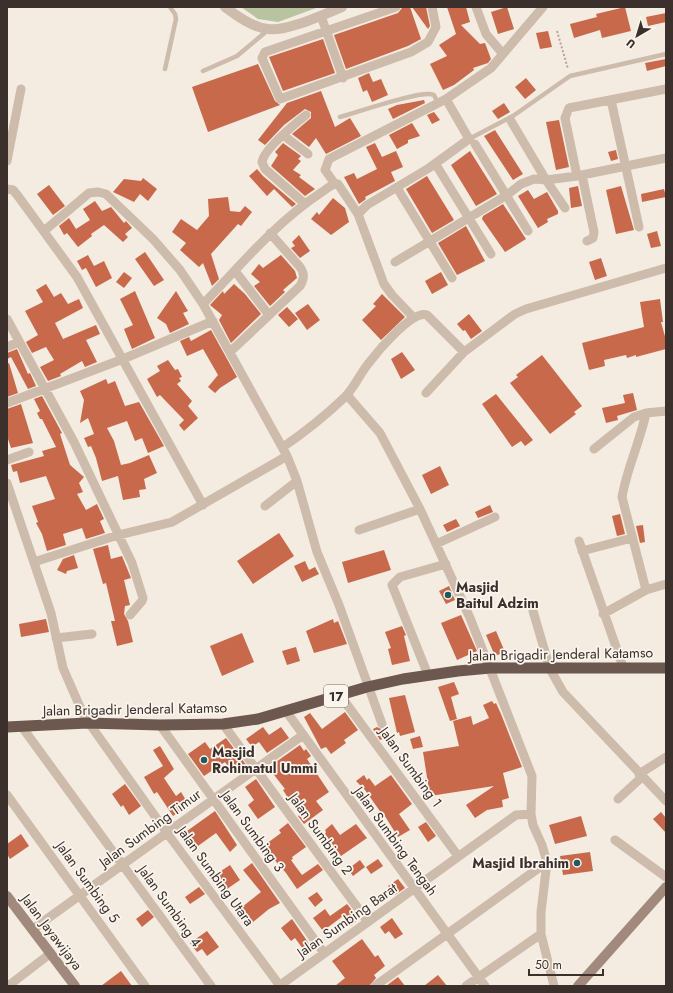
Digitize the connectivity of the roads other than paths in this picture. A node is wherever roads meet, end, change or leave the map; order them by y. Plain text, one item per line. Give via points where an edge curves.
1 (170, 7) edge
2 (225, 7) edge
3 (342, 7) edge
4 (396, 7) edge
5 (432, 7) edge
6 (476, 7) edge
7 (543, 7) edge
8 (320, 16) junction
9 (269, 29) junction
10 (326, 30) junction
11 (503, 54) junction
12 (666, 54) edge
13 (165, 69) dead end
14 (203, 71) dead end
15 (343, 78) junction
16 (22, 89) dead end
17 (666, 89) edge
18 (611, 100) junction
19 (442, 101) junction
20 (306, 115) dead end
21 (340, 118) dead end
22 (511, 121) dead end
23 (283, 134) junction
24 (472, 142) junction
25 (308, 154) dead end
26 (666, 158) edge
27 (7, 161) edge
28 (626, 167) junction
29 (438, 168) dead end
30 (580, 175) junction
31 (546, 180) junction
32 (335, 184) junction
33 (7, 190) edge
34 (399, 191) dead end
35 (507, 195) junction
36 (304, 203) junction
37 (565, 208) dead end
38 (358, 214) junction
39 (468, 218) junction
40 (638, 227) dead end
41 (44, 231) junction
42 (528, 231) dead end
43 (270, 233) junction
44 (431, 241) junction
45 (587, 241) dead end
46 (491, 254) dead end
47 (395, 262) dead end
48 (666, 268) edge
49 (235, 271) junction
50 (452, 278) dead end
51 (203, 304) junction
52 (269, 315) junction
53 (413, 317) junction
54 (7, 319) edge
55 (213, 321) junction
56 (19, 342) junction
57 (7, 347) edge
58 (231, 351) junction
59 (464, 352) junction
60 (123, 359) junction
61 (47, 389) junction
62 (426, 393) dead end
63 (347, 395) junction
64 (7, 403) edge
65 (666, 411) edge
66 (646, 413) junction
67 (594, 449) dead end
68 (29, 452) dead end
69 (285, 452) junction
70 (7, 460) edge
71 (297, 482) junction
72 (7, 483) edge
73 (203, 505) junction
74 (265, 506) dead end
75 (420, 508) junction
76 (495, 518) dead end
77 (359, 530) dead end
78 (118, 535) junction
79 (632, 538) junction
80 (579, 541) dead end
81 (436, 544) junction
82 (582, 551) junction
83 (34, 562) junction
84 (446, 564) junction
85 (666, 584) edge
86 (646, 590) junction
87 (533, 611) dead end
88 (603, 614) junction
89 (130, 615) dead end
90 (92, 634) dead end
91 (56, 638) junction
92 (623, 667) junction
93 (490, 668) junction
94 (666, 668) edge
95 (550, 669) junction
96 (428, 675) junction
97 (367, 687) junction
98 (340, 695) junction
99 (286, 711) junction
100 (88, 723) junction
101 (223, 724) junction
102 (382, 724) dead end
103 (160, 725) junction
104 (7, 727) edge
105 (22, 727) junction
106 (303, 735) junction
107 (666, 757) edge
108 (255, 768) junction
109 (640, 775) junction
110 (7, 795) edge
111 (618, 799) dead end
112 (213, 800) junction
113 (666, 801) edge
114 (531, 814) junction
115 (167, 834) junction
116 (615, 840) dead end
117 (458, 856) junction
118 (547, 862) junction
119 (123, 866) junction
120 (666, 877) edge
121 (666, 887) edge
122 (414, 890) junction
123 (7, 896) edge
124 (81, 896) junction
125 (368, 922) junction
126 (33, 929) junction
127 (448, 934) junction
128 (541, 934) junction
129 (51, 952) junction
130 (324, 953) junction
131 (478, 977) junction
132 (8, 986) edge
133 (75, 986) edge
134 (145, 986) edge
135 (211, 986) edge
136 (279, 986) edge
137 (375, 986) edge
138 (466, 986) edge
139 (485, 986) edge
140 (554, 986) edge
141 (578, 986) edge

1 - 13 lane via 176,14 176,19
2 - 9 street via 247,22
3 - 8 street
4 - 10 street
5 - 15 street via 436,27 428,42 411,52
6 - 11 street via 486,34
7 - 11 street
8 - 9 street
8 - 10 street
9 - 14 lane via 237,56
10 - 15 street
10 - 15 street via 265,52 262,58 280,100
11 - 19 street via 491,68
12 - 24 lane via 570,76
16 - 27 street
17 - 18 street
18 - 28 street
18 - 30 street via 566,111 565,118
19 - 21 lane via 429,93
19 - 24 street
19 - 32 street via 329,159 325,170
20 - 23 street
22 - 31 street
23 - 25 street
23 - 36 street via 264,156 263,165
24 - 35 street
24 - 38 street via 367,205
26 - 28 street
28 - 30 street
28 - 40 street
29 - 39 street
30 - 31 street
30 - 45 street via 594,232 593,238
31 - 35 street via 534,179 521,184
31 - 37 street
32 - 36 street
32 - 38 street via 338,184
33 - 41 street via 13,190
34 - 44 street
35 - 39 street
35 - 42 street
36 - 43 street
38 - 53 street via 384,284
39 - 44 street
39 - 46 street
41 - 51 street via 89,193 106,194 153,239 180,270
41 - 60 street via 77,277
43 - 49 street
43 - 52 street via 304,275 300,286
44 - 47 street
44 - 50 street
48 - 59 street via 526,309 515,314
49 - 51 street
49 - 52 street
51 - 55 street
52 - 58 street
53 - 59 street via 427,314
53 - 63 street via 368,363
54 - 56 street
55 - 58 street
55 - 60 street
56 - 57 street
56 - 61 street
58 - 69 street
59 - 62 street
60 - 61 street
60 - 73 street
61 - 64 street
61 - 78 street
63 - 69 street
63 - 75 street via 380,433
65 - 66 street
66 - 67 street via 630,419
66 - 79 street via 622,497
68 - 70 street
69 - 71 street
69 - 73 street
71 - 74 street
71 - 97 street via 317,552
72 - 83 street, Jalan Sumbing Utara
73 - 78 street via 172,522
75 - 77 street
75 - 81 street
76 - 81 street
78 - 83 street
78 - 89 street via 132,563 143,598
79 - 82 street
79 - 86 street
80 - 82 street
81 - 84 street
82 - 88 street
83 - 91 street, Jalan Sumbing Utara via 51,613
84 - 93 street
84 - 96 street via 400,577 392,585
85 - 86 street
86 - 88 street
87 - 95 street
88 - 92 street
90 - 91 street
91 - 100 street, Jalan Sumbing Utara via 63,668
92 - 94 highway, Jalan Brigadir Jenderal Katamso / 17
92 - 95 highway, Jalan Brigadir Jenderal Katamso / 17
93 - 95 highway, Jalan Brigadir Jenderal Katamso / 17
93 - 96 highway, Jalan Brigadir Jenderal Katamso / 17
93 - 114 street via 532,776
95 - 109 street via 563,692
96 - 97 highway, Jalan Brigadir Jenderal Katamso / 17
97 - 98 highway, Jalan Brigadir Jenderal Katamso / 17
97 - 102 street
98 - 99 highway, Jalan Brigadir Jenderal Katamso / 17
98 - 117 street, Jalan Sumbing 1
99 - 101 highway, Jalan Brigadir Jenderal Katamso / 17 via 258,719
99 - 106 street, Jalan Sumbing Tengah
100 - 103 highway, Jalan Brigadir Jenderal Katamso / 17
100 - 105 highway, Jalan Brigadir Jenderal Katamso / 17
100 - 115 street, Jalan Sumbing Utara
101 - 103 highway, Jalan Brigadir Jenderal Katamso / 17
101 - 108 street, Jalan Sumbing 2
103 - 112 street, Jalan Sumbing 3
104 - 105 highway, Jalan Brigadir Jenderal Katamso / 17
105 - 119 street, Jalan Sumbing 4
106 - 108 street, Jalan Sumbing Timur
106 - 122 street, Jalan Sumbing Tengah
107 - 109 street
108 - 112 street, Jalan Sumbing Timur
108 - 125 street, Jalan Sumbing 2
109 - 111 street
109 - 113 street
110 - 124 street, Jalan Sumbing 5
112 - 115 street, Jalan Sumbing Timur
112 - 130 street, Jalan Sumbing 3
114 - 117 street, Jalan Sumbing Barat via 516,815
114 - 118 street via 532,825
115 - 119 street, Jalan Sumbing Timur
115 - 136 street, Jalan Sumbing Utara
116 - 120 street
117 - 122 street, Jalan Sumbing Barat
118 - 127 street
118 - 128 street
119 - 124 street, Jalan Sumbing Timur
119 - 135 street, Jalan Sumbing 4
121 - 141 main road
122 - 125 street, Jalan Sumbing Barat
122 - 127 street, Jalan Sumbing Tengah
123 - 126 main road, Jalan Jayawijaya
124 - 126 street, Jalan Sumbing Timur
124 - 134 street, Jalan Sumbing 5
125 - 130 street, Jalan Sumbing Barat
126 - 129 main road, Jalan Jayawijaya
127 - 131 street, Jalan Sumbing Tengah
127 - 137 street
128 - 131 street
128 - 140 street
129 - 132 street
129 - 133 main road, Jalan Jayawijaya
130 - 136 street, Jalan Sumbing Barat
131 - 138 street
131 - 139 street, Jalan Sumbing Tengah

